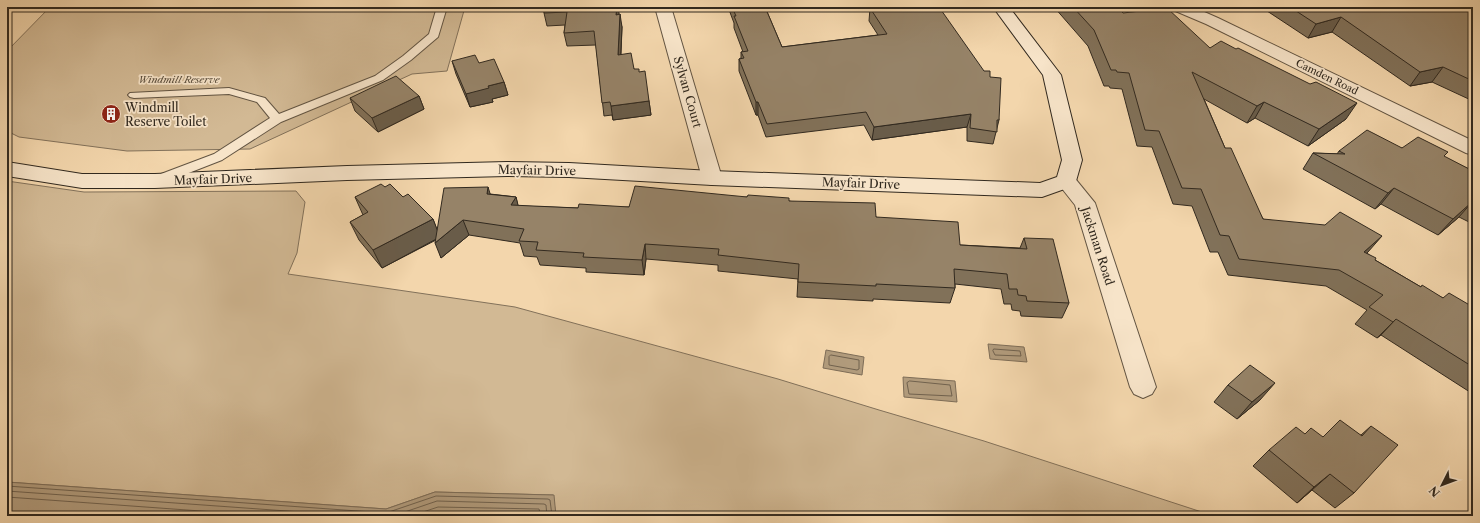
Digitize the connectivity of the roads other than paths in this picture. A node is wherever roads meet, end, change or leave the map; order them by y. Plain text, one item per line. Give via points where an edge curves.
1 (442, 7) edge
2 (663, 7) edge
3 (1000, 7) edge
4 (1180, 7) edge
5 (134, 95) dead end
6 (277, 119) junction
7 (1473, 149) edge
8 (7, 169) edge
9 (712, 178) junction
10 (154, 181) junction
11 (1066, 181) junction
12 (1143, 387) dead end

1 - 6 lane via 434,35 379,78
2 - 9 street, Sylvan Court
3 - 11 street via 1052,75 1072,160
4 - 7 street, Camden Road
5 - 6 lane via 229,91 261,100
6 - 10 lane via 218,157
8 - 10 street, Mayfair Drive via 82,181
9 - 10 street, Mayfair Drive via 507,169
9 - 11 street, Mayfair Drive via 1042,190
11 - 12 street, Jackman Road via 1085,203

